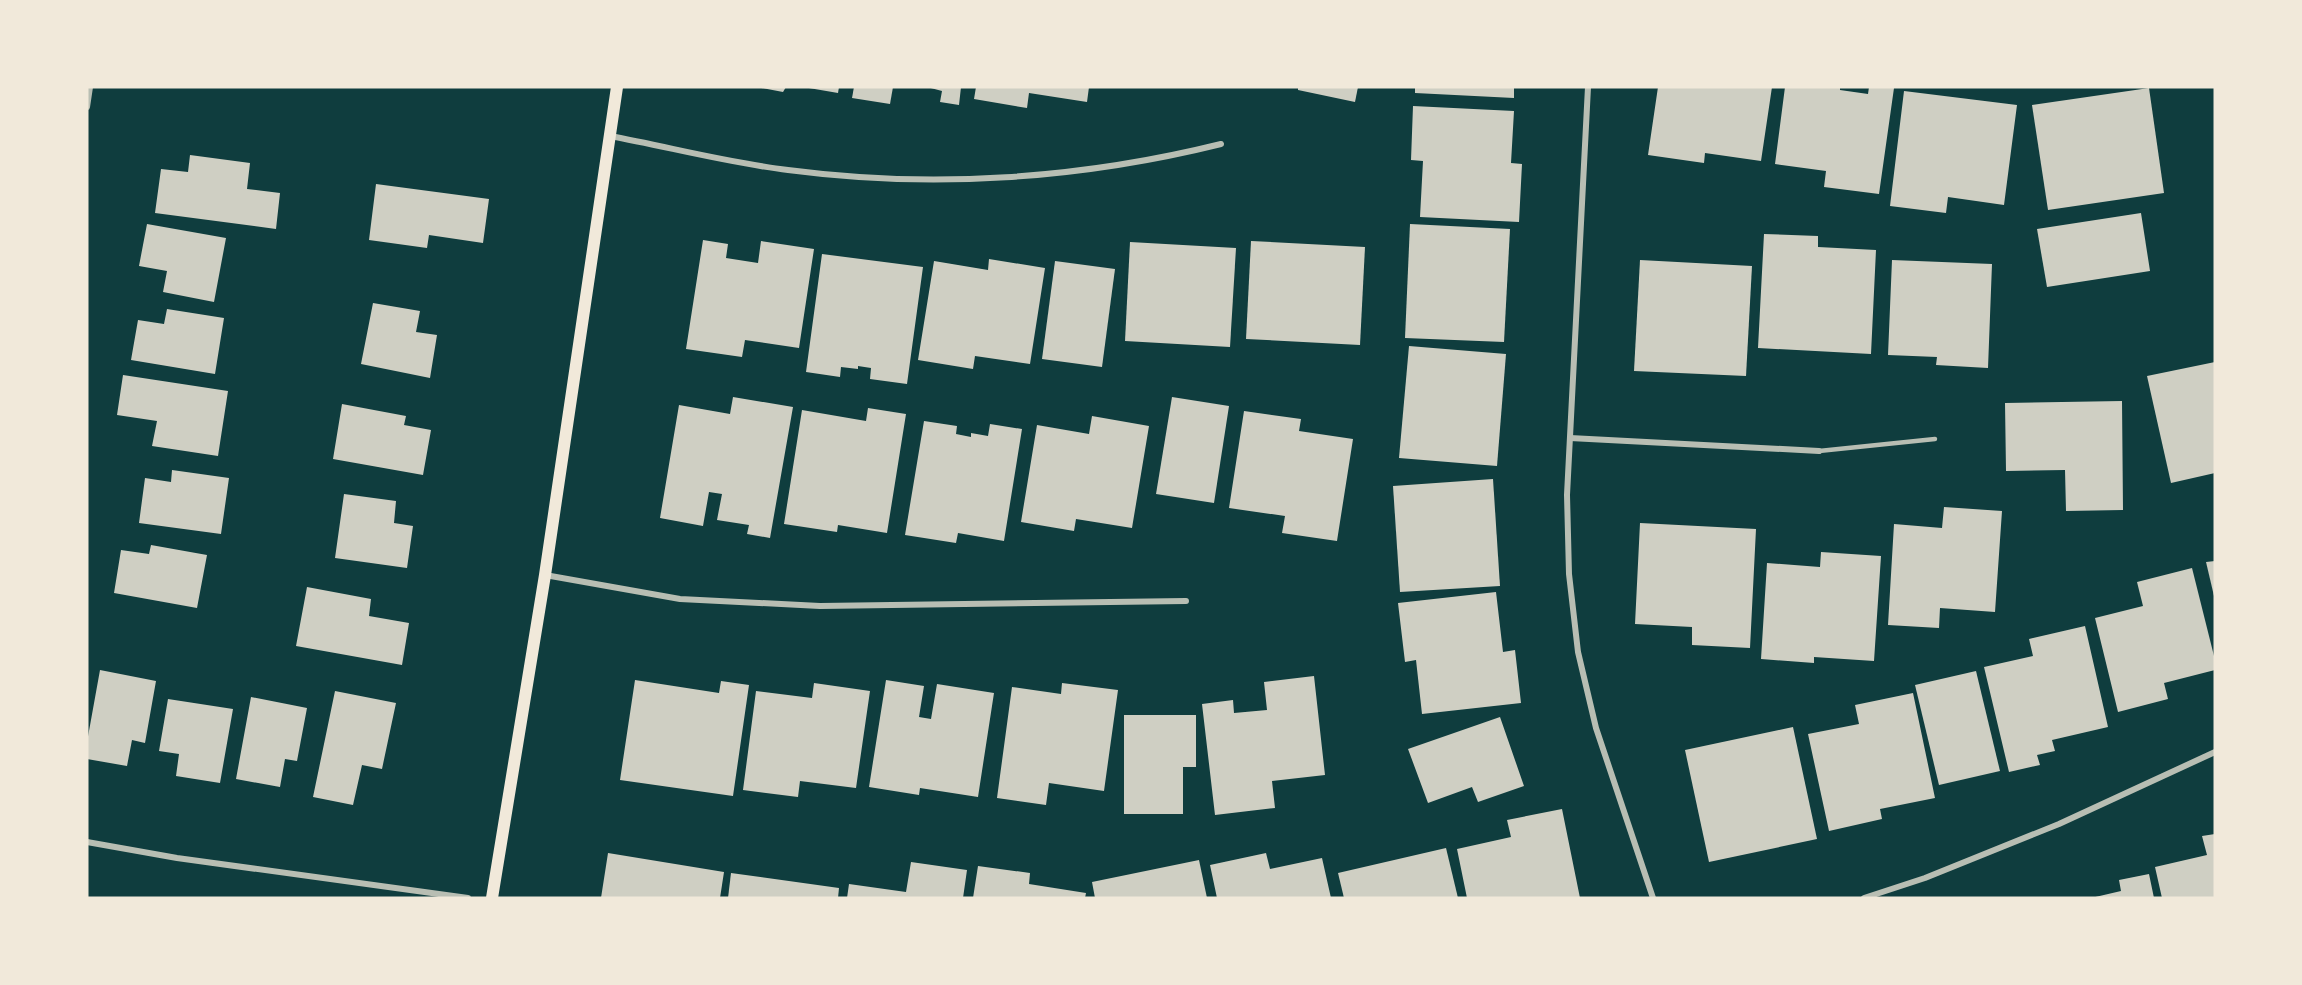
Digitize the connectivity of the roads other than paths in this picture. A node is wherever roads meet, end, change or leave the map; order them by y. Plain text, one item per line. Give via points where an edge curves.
1 (90, 87) edge
2 (617, 87) edge
3 (1588, 87) edge
4 (87, 107) edge
5 (610, 136) junction
6 (1221, 144) dead end
7 (1570, 438) junction
8 (1935, 439) dead end
9 (1818, 451) joint
10 (545, 575) junction
11 (1186, 601) dead end
12 (2215, 752) edge
13 (87, 842) edge
14 (468, 898) edge
15 (492, 898) edge
16 (1653, 898) edge
17 (1864, 898) edge

1 - 4 street
2 - 5 main road
3 - 7 street
5 - 6 street via 787,170 867,178 948,180 1068,173
5 - 10 main road
7 - 9 street
7 - 16 street via 1569,574 1578,652 1596,728
8 - 9 lane
10 - 11 street via 680,599 820,606
10 - 15 main road
12 - 17 street via 2060,824
13 - 14 street

